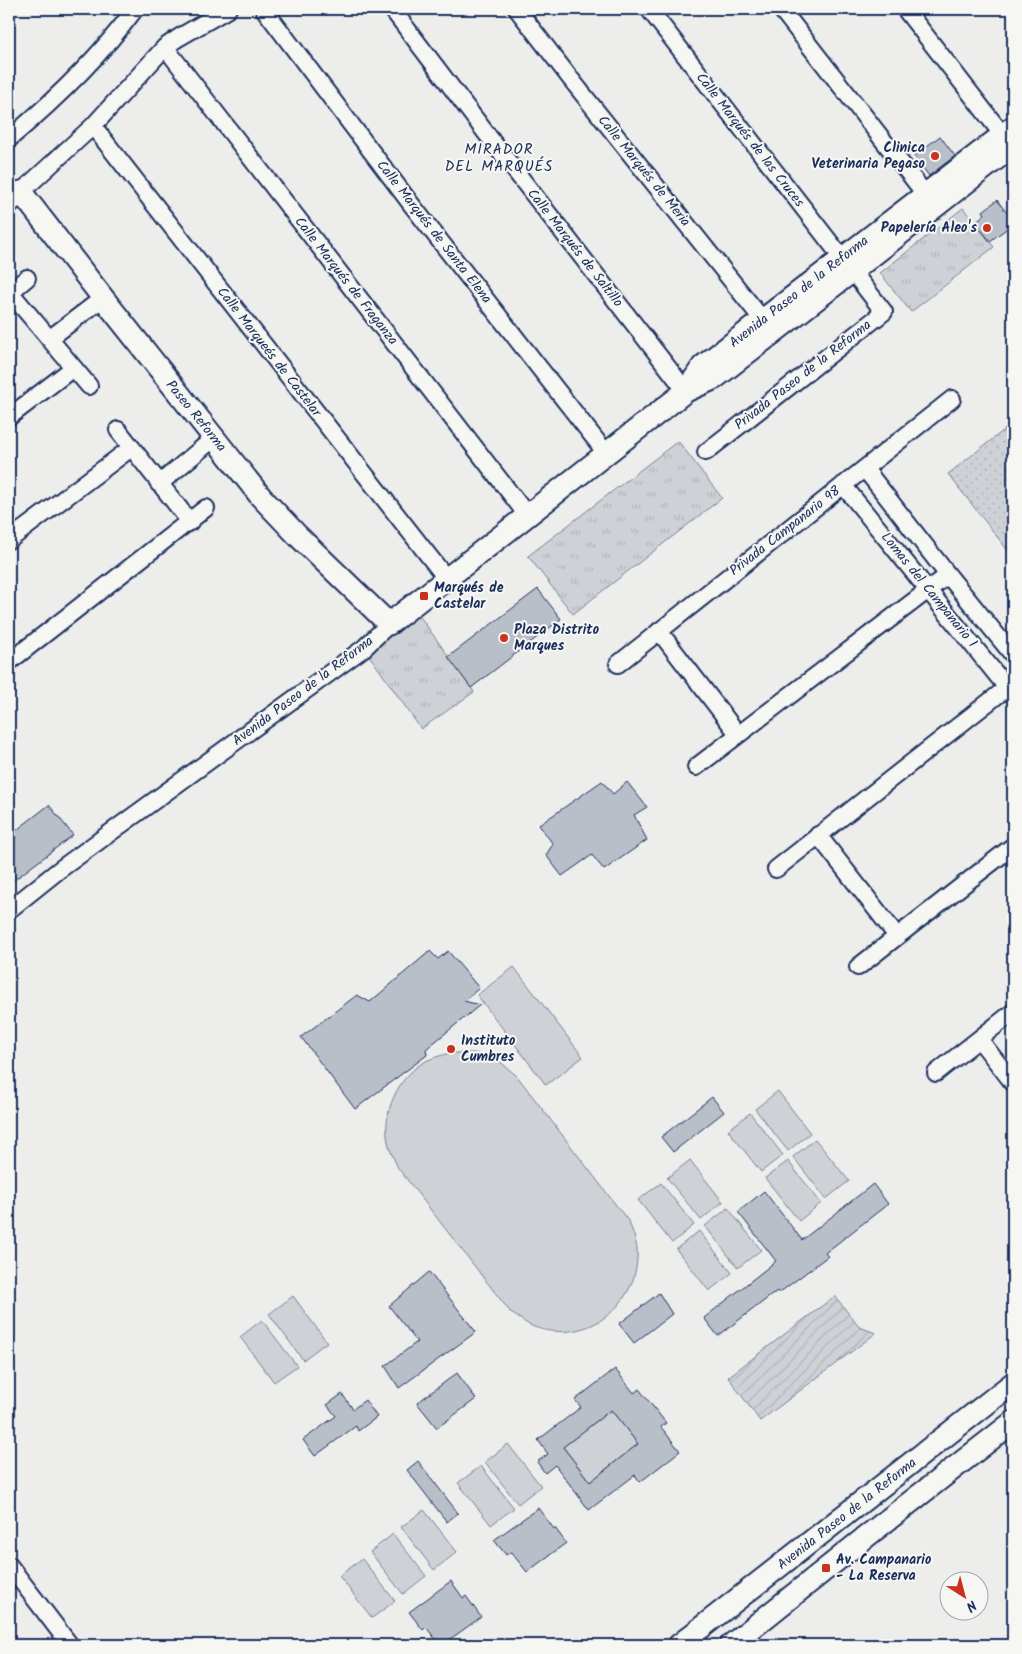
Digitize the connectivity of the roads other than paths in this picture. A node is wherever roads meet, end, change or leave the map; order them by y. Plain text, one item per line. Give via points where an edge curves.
1 (135, 9) edge
2 (228, 9) edge
3 (264, 9) edge
4 (392, 9) edge
5 (517, 9) edge
6 (649, 9) edge
7 (781, 9) edge
8 (906, 9) edge
9 (166, 47) junction
10 (93, 126) junction
11 (9, 139) edge
12 (1010, 139) edge
13 (15, 197) edge
14 (930, 200) junction
15 (847, 265) junction
16 (27, 278) dead end
17 (9, 292) edge
18 (102, 298) junction
19 (768, 327) junction
20 (49, 339) junction
21 (73, 368) junction
22 (89, 386) dead end
23 (686, 391) junction
24 (952, 399) dead end
25 (9, 417) edge
26 (118, 430) dead end
27 (213, 438) junction
28 (131, 448) junction
29 (706, 452) dead end
30 (606, 453) junction
31 (865, 469) junction
32 (160, 484) junction
33 (843, 485) junction
34 (206, 508) dead end
35 (527, 515) junction
36 (190, 522) junction
37 (9, 540) edge
38 (948, 575) junction
39 (446, 578) junction
40 (928, 590) junction
41 (389, 624) junction
42 (659, 631) junction
43 (1013, 655) edge
44 (9, 662) edge
45 (618, 664) dead end
46 (1011, 689) edge
47 (738, 734) junction
48 (696, 767) dead end
49 (818, 835) junction
50 (1013, 846) edge
51 (776, 868) dead end
52 (9, 910) edge
53 (897, 936) junction
54 (858, 966) dead end
55 (1013, 1012) edge
56 (979, 1039) junction
57 (936, 1073) dead end
58 (1013, 1083) edge
59 (1013, 1383) edge
60 (1013, 1422) edge
61 (9, 1565) edge
62 (768, 1576) junction
63 (786, 1601) junction
64 (70, 1645) edge
65 (679, 1645) edge
66 (731, 1645) edge

1 - 11 street via 48,106
2 - 9 street
3 - 30 street, Calle Marqués de Santa Elena via 411,204
4 - 23 street, Calle Marqués de Saltillo
5 - 19 street, Calle Marqués de Meria
6 - 15 street, Calle Marqués de las Cruces
7 - 14 street
8 - 12 street
9 - 10 street
9 - 35 street, Calle Marqués de Fraganza
10 - 13 street
10 - 39 street, Calle Marqueés de Castelar
12 - 14 street, Avenida Paseo de la Reforma
13 - 18 street, Paseo Reforma
14 - 15 street, Avenida Paseo de la Reforma
15 - 19 street, Avenida Paseo de la Reforma
15 - 29 street, Privada Paseo de la Reforma via 884,312
16 - 17 street
17 - 20 street
18 - 20 street
18 - 27 street, Paseo Reforma
19 - 23 street, Avenida Paseo de la Reforma via 703,366
20 - 21 street
21 - 22 street
21 - 25 street
23 - 30 street, Avenida Paseo de la Reforma
24 - 31 street, Privada Campanario 98
26 - 28 street
27 - 32 street
27 - 41 street, Paseo Reforma via 261,497
28 - 32 street
28 - 37 street
30 - 35 street, Avenida Paseo de la Reforma
31 - 33 street, Privada Campanario 98
31 - 38 street, Lomas del Campanario 1
32 - 36 street
33 - 40 street, Lomas del Campanario 1
33 - 42 street, Privada Campanario 98
34 - 36 street
35 - 39 street, Avenida Paseo de la Reforma
36 - 44 street
38 - 40 street
38 - 43 street, Lomas del Campanario 1
39 - 41 street, Avenida Paseo de la Reforma
40 - 46 street, Lomas del Campanario 1
40 - 47 street
41 - 52 street, Avenida Paseo de la Reforma via 364,648
42 - 45 street, Privada Campanario 98
42 - 47 street
46 - 49 street
47 - 48 street
49 - 51 street
49 - 53 street
50 - 53 street
53 - 54 street
55 - 56 street
56 - 57 street
56 - 58 street
59 - 62 street, Avenida Paseo de la Reforma
60 - 63 street
61 - 64 street
62 - 63 street
62 - 65 street, Avenida Paseo de la Reforma
63 - 66 street

